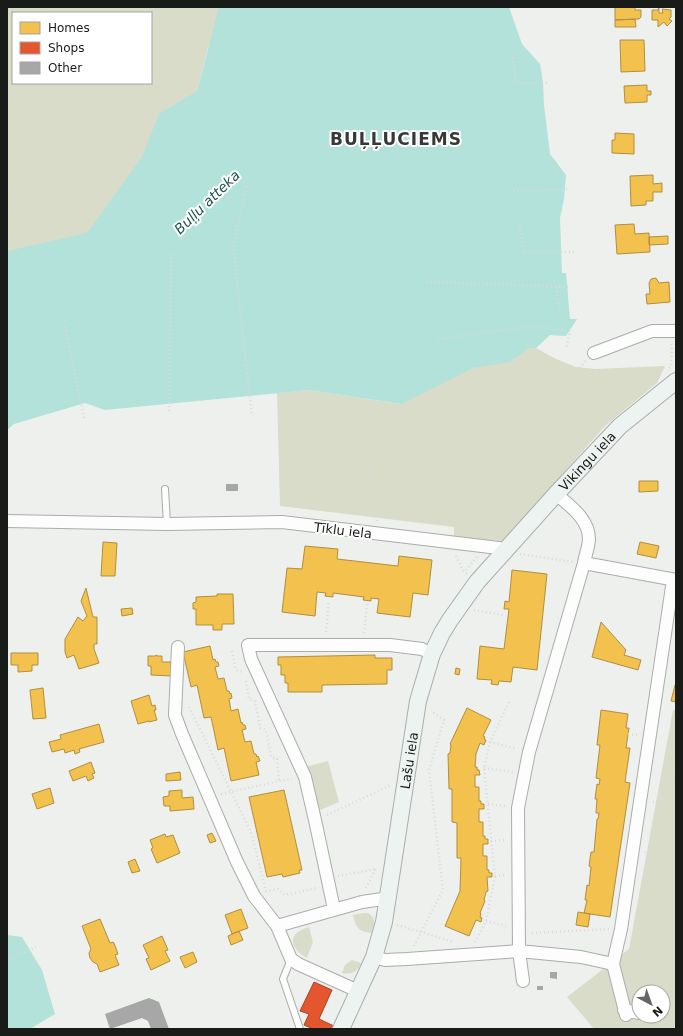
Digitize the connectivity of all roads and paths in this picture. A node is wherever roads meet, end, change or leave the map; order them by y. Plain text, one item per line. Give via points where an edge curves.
1 (513, 57) dead end
2 (548, 83) dead end
3 (248, 183) dead end
4 (569, 189) dead end
5 (514, 191) dead end
6 (7, 193) edge
7 (24, 219) dead end
8 (520, 226) dead end
9 (574, 252) dead end
10 (170, 253) dead end
11 (427, 282) dead end
12 (556, 287) junction
13 (570, 287) dead end
14 (561, 317) dead end
15 (64, 327) dead end
16 (670, 331) edge
17 (438, 339) dead end
18 (566, 349) dead end
19 (594, 353) joint
20 (671, 377) edge
21 (557, 388) junction
22 (561, 402) junction
23 (621, 406) dead end
24 (170, 410) dead end
25 (252, 416) dead end
26 (84, 418) dead end
27 (460, 437) junction
28 (586, 439) dead end
29 (581, 444) junction
30 (7, 448) edge
31 (576, 449) dead end
32 (7, 451) edge
33 (165, 489) dead end
34 (556, 494) junction
35 (530, 499) dead end
36 (7, 521) edge
37 (167, 524) junction
38 (379, 534) junction
39 (485, 547) junction
40 (512, 555) junction
41 (523, 555) junction
42 (584, 563) junction
43 (460, 578) dead end
44 (675, 580) edge
45 (329, 601) dead end
46 (367, 604) dead end
47 (477, 605) dead end
48 (503, 615) dead end
49 (326, 635) dead end
50 (364, 638) dead end
51 (178, 647) dead end
52 (232, 651) dead end
53 (432, 654) junction
54 (244, 672) dead end
55 (246, 679) dead end
56 (418, 701) junction
57 (509, 702) dead end
58 (176, 705) junction
59 (490, 742) junction
60 (529, 752) junction
61 (676, 767) edge
62 (484, 768) junction
63 (524, 773) junction
64 (396, 781) junction
65 (231, 792) junction
66 (390, 793) dead end
67 (667, 796) dead end
68 (209, 797) junction
69 (488, 804) junction
70 (518, 808) junction
71 (315, 820) junction
72 (633, 841) junction
73 (378, 861) dead end
74 (376, 869) junction
75 (662, 869) dead end
76 (327, 878) junction
77 (656, 895) dead end
78 (389, 898) junction
79 (362, 902) junction
80 (624, 905) junction
81 (334, 909) junction
82 (486, 921) junction
83 (384, 922) junction
84 (276, 926) junction
85 (621, 929) junction
86 (421, 932) junction
87 (519, 932) junction
88 (476, 940) dead end
89 (458, 943) dead end
90 (617, 946) junction
91 (36, 947) dead end
92 (519, 951) junction
93 (374, 957) junction
94 (10, 959) dead end
95 (291, 959) junction
96 (407, 959) junction
97 (613, 964) junction
98 (676, 972) edge
99 (523, 981) dead end
100 (358, 991) junction
101 (631, 1013) edge
102 (300, 1029) edge
103 (342, 1029) edge

1 - 2 path via 516,83
3 - 25 path via 233,245
4 - 5 path
6 - 7 path
8 - 9 path via 523,252
10 - 24 path
11 - 12 path
12 - 13 path
12 - 14 path
15 - 26 path
16 - 19 street via 652,331
16 - 20 path
17 - 18 path via 535,326 570,331
19 - 21 path via 564,385
20 - 34 street, Vikingu iela via 620,426
21 - 22 path
21 - 27 path via 534,393 487,410 486,405 450,413 450,420
22 - 23 path via 611,399 626,401
22 - 27 path
22 - 29 path
27 - 38 path via 368,462
28 - 29 path
29 - 31 path
30 - 32 path
33 - 37 lane
34 - 40 street, Vikingu iela
34 - 42 street via 587,525 589,539
35 - 39 path
36 - 37 street, Tīklu iela
37 - 38 street, Tīklu iela via 282,522
38 - 39 street, Tīklu iela
39 - 40 street, Tīklu iela
39 - 43 path
40 - 41 path
40 - 41 path
40 - 53 street, Lašu iela via 477,582 450,620
41 - 42 path
42 - 44 street
42 - 60 street
44 - 72 street
45 - 49 path
46 - 50 path
47 - 48 path via 474,610
51 - 58 street
52 - 54 path via 236,670
53 - 56 street, Lašu iela
53 - 71 street via 422,649 390,645 248,645 251,660 305,777
55 - 65 path via 249,699 255,701 260,728 266,730 271,757 277,759 279,781
56 - 64 street, Lašu iela
56 - 86 path via 444,720 429,770 443,890
57 - 59 path
58 - 65 path via 187,704
58 - 68 street via 178,721
59 - 60 path
59 - 62 path
60 - 63 street
61 - 67 path
62 - 63 path
62 - 69 path
63 - 70 street
64 - 66 path
64 - 71 path
64 - 78 street, Lašu iela
65 - 68 path
65 - 76 path via 251,832 266,890 278,889 285,895 316,888 315,880
68 - 84 street via 254,896
69 - 70 path
69 - 82 path via 495,876
70 - 87 street
71 - 76 street
72 - 75 path
72 - 80 street
73 - 74 path
74 - 76 path
74 - 79 path
76 - 81 street
77 - 80 path
78 - 79 street
78 - 83 street, Lašu iela
79 - 81 street
80 - 85 street
81 - 84 street
82 - 87 path
82 - 88 path
83 - 86 path
83 - 93 street, Lašu iela
84 - 95 street
85 - 87 path
85 - 90 street
86 - 89 path
86 - 96 path
87 - 92 street
90 - 97 street
90 - 98 path via 668,972
91 - 94 path
92 - 96 street
92 - 97 street via 581,957
92 - 99 street
93 - 96 street via 385,960
93 - 100 street, Lašu iela
95 - 100 street
95 - 102 lane via 283,979
97 - 101 street via 625,1013
100 - 103 street, Lašu iela

